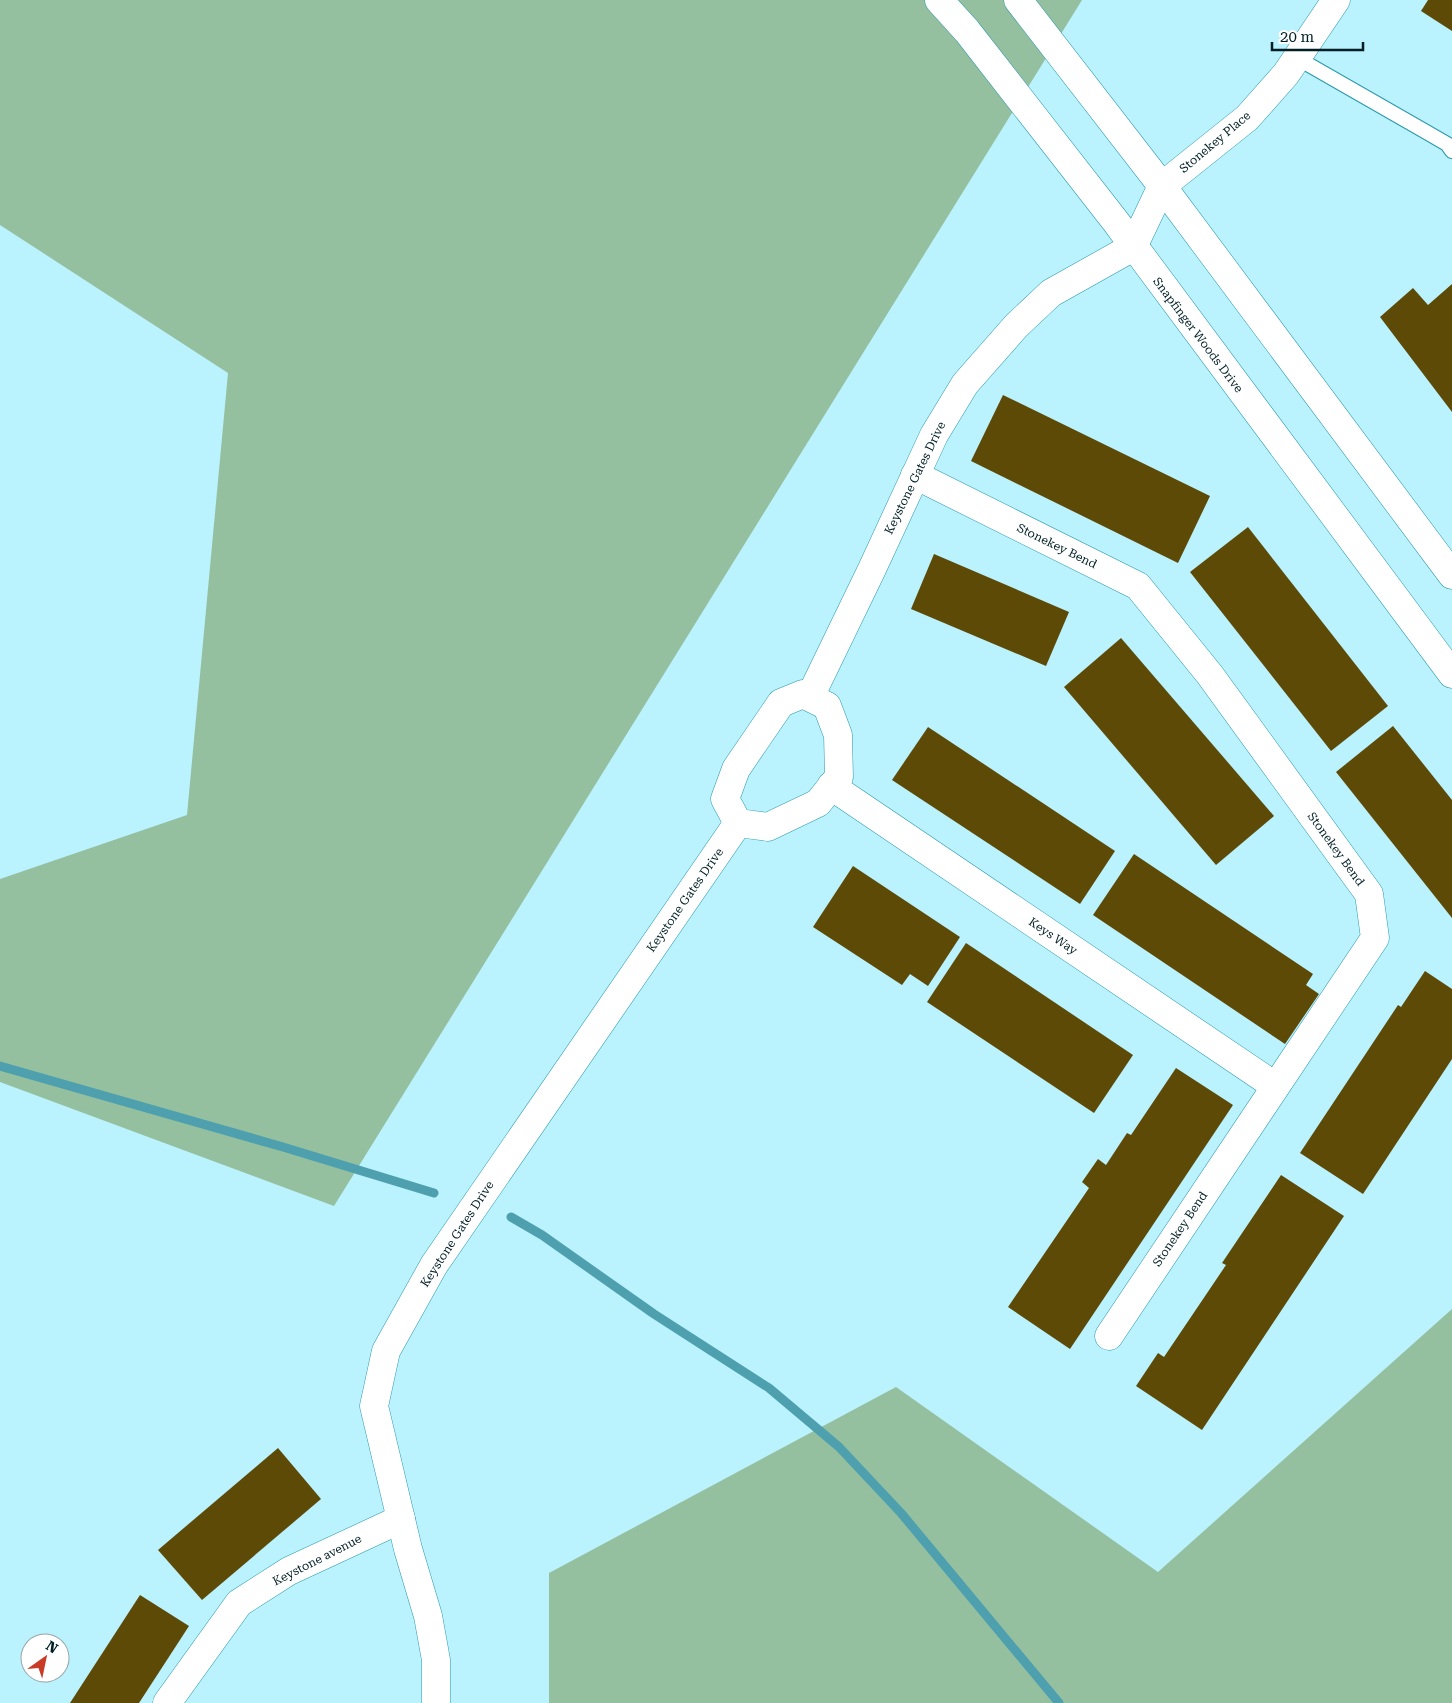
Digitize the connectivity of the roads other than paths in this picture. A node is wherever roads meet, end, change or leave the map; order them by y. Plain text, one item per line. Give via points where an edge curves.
1 (939, 0) edge
2 (1018, 0) edge
3 (1336, 0) edge
4 (1297, 58) junction
5 (1452, 150) edge
6 (1162, 186) junction
7 (1133, 247) junction
8 (915, 475) junction
9 (1452, 575) edge
10 (1452, 674) edge
11 (810, 697) junction
12 (831, 786) junction
13 (738, 824) junction
14 (1275, 1086) junction
15 (1109, 1336) dead end
16 (400, 1519) junction
17 (166, 1703) edge
18 (436, 1703) edge

1 - 7 street, Snapfinger Woods Drive via 967,31
2 - 6 street
3 - 4 street, Stonekey Place
4 - 5 lane via 1447,144
4 - 6 street, Stonekey Place via 1247,118
6 - 7 street
6 - 9 street
7 - 8 street, Keystone Gates Drive via 1051,293 1016,326 965,384
7 - 10 street, Snapfinger Woods Drive
8 - 11 street, Keystone Gates Drive
8 - 14 street, Stonekey Bend via 1138,586 1210,675 1369,894 1375,938
11 - 12 street via 828,706 838,735 839,777
11 - 13 street via 804,694 781,703 736,769 724,799
12 - 13 street via 818,803 768,827
12 - 14 street, Keys Way
13 - 16 street, Keystone Gates Drive via 434,1265 386,1352 374,1406
14 - 15 street, Stonekey Bend
16 - 17 street, Keystone avenue via 289,1571 238,1603
16 - 18 street, Keystone Gates Drive via 428,1616 436,1660

